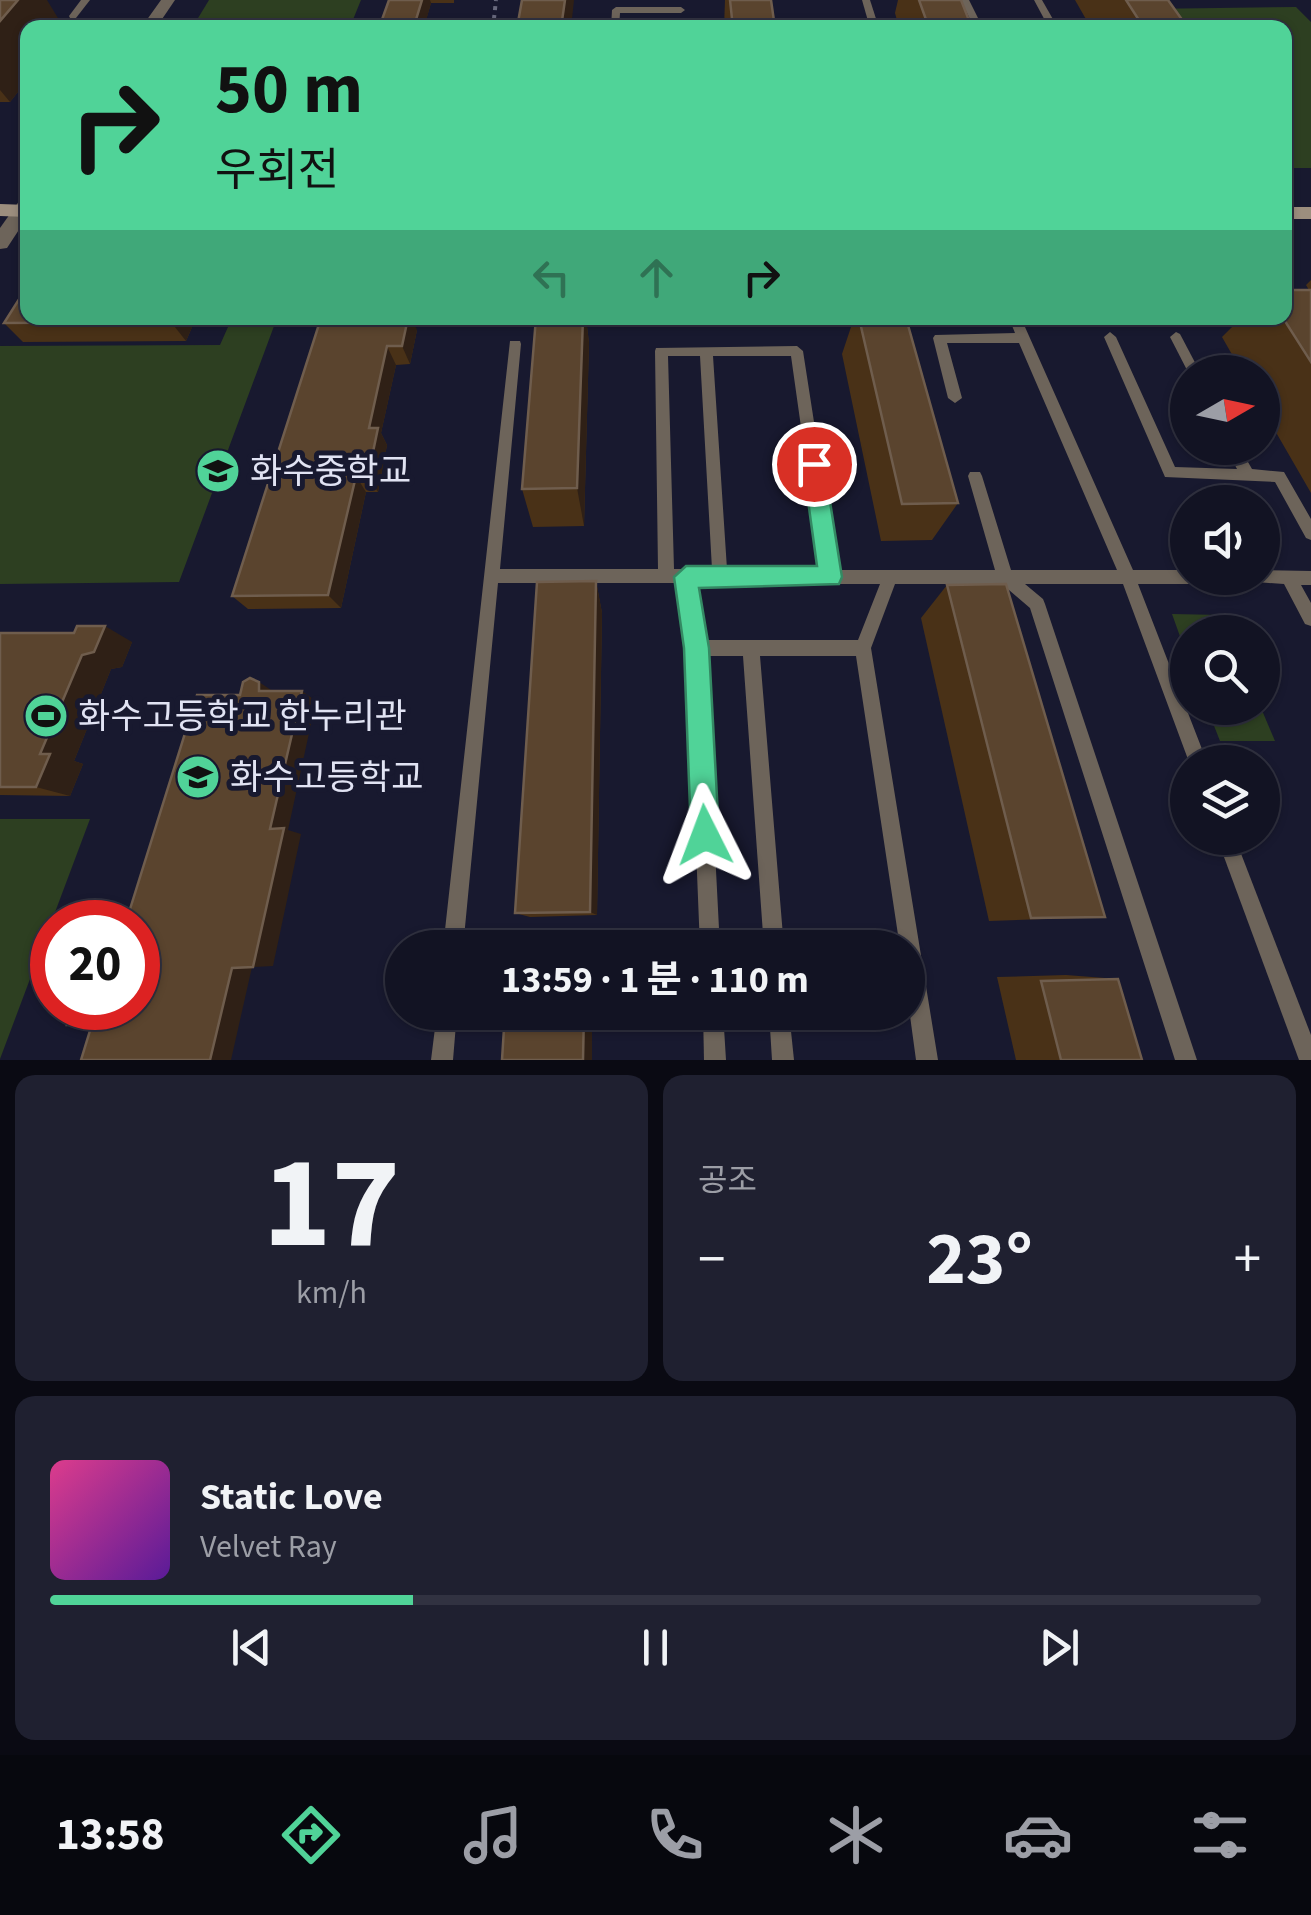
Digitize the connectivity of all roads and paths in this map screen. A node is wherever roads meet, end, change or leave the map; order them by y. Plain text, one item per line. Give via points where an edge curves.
1 (86, 0) edge
2 (681, 5) edge
3 (73, 16) dead end
4 (616, 20) edge
5 (20, 216) edge
6 (0, 243) edge
7 (1019, 325) edge
8 (1176, 337) dead end
9 (1024, 338) junction
10 (1110, 338) dead end
11 (515, 344) dead end
12 (706, 351) junction
13 (1185, 355) edge
14 (955, 398) dead end
15 (1242, 465) edge
16 (1248, 475) junction
17 (975, 476) dead end
18 (1311, 533) edge
19 (492, 576) junction
20 (720, 576) junction
21 (666, 577) junction
22 (686, 577) junction
23 (830, 577) junction
24 (890, 577) junction
25 (1005, 577) junction
26 (1128, 577) junction
27 (1170, 577) edge
28 (1280, 578) edge
29 (1289, 578) junction
30 (1311, 578) edge
31 (1311, 620) edge
32 (696, 648) junction
33 (863, 648) junction
34 (751, 649) junction
35 (1192, 745) edge
36 (1232, 855) edge
37 (455, 930) edge
38 (709, 930) edge
39 (773, 930) edge
40 (444, 1030) edge
41 (714, 1030) edge
42 (780, 1030) edge
43 (442, 1060) edge
44 (715, 1060) edge
45 (783, 1060) edge
46 (927, 1060) edge
47 (1186, 1060) edge
48 (1310, 1060) edge

1 - 3 lane
2 - 4 lane via 616,10
5 - 6 street
7 - 9 lane
8 - 13 lane
9 - 14 lane via 939,338
9 - 26 lane
10 - 16 lane via 1170,473
11 - 19 lane
12 - 20 lane
12 - 21 lane via 660,351
12 - 23 lane via 797,351
15 - 16 lane
16 - 18 lane via 1279,476
17 - 25 lane
19 - 21 lane
19 - 37 lane
20 - 22 lane
20 - 23 lane
21 - 22 lane
22 - 32 lane
23 - 24 lane
24 - 25 lane
24 - 33 lane
25 - 26 lane
25 - 47 lane via 1037,604
26 - 27 lane
26 - 35 lane
28 - 29 lane
29 - 30 lane
29 - 31 lane
32 - 34 lane
32 - 38 lane
33 - 34 lane
33 - 46 lane
34 - 39 lane
36 - 48 lane
40 - 43 lane
41 - 44 lane
42 - 45 lane

